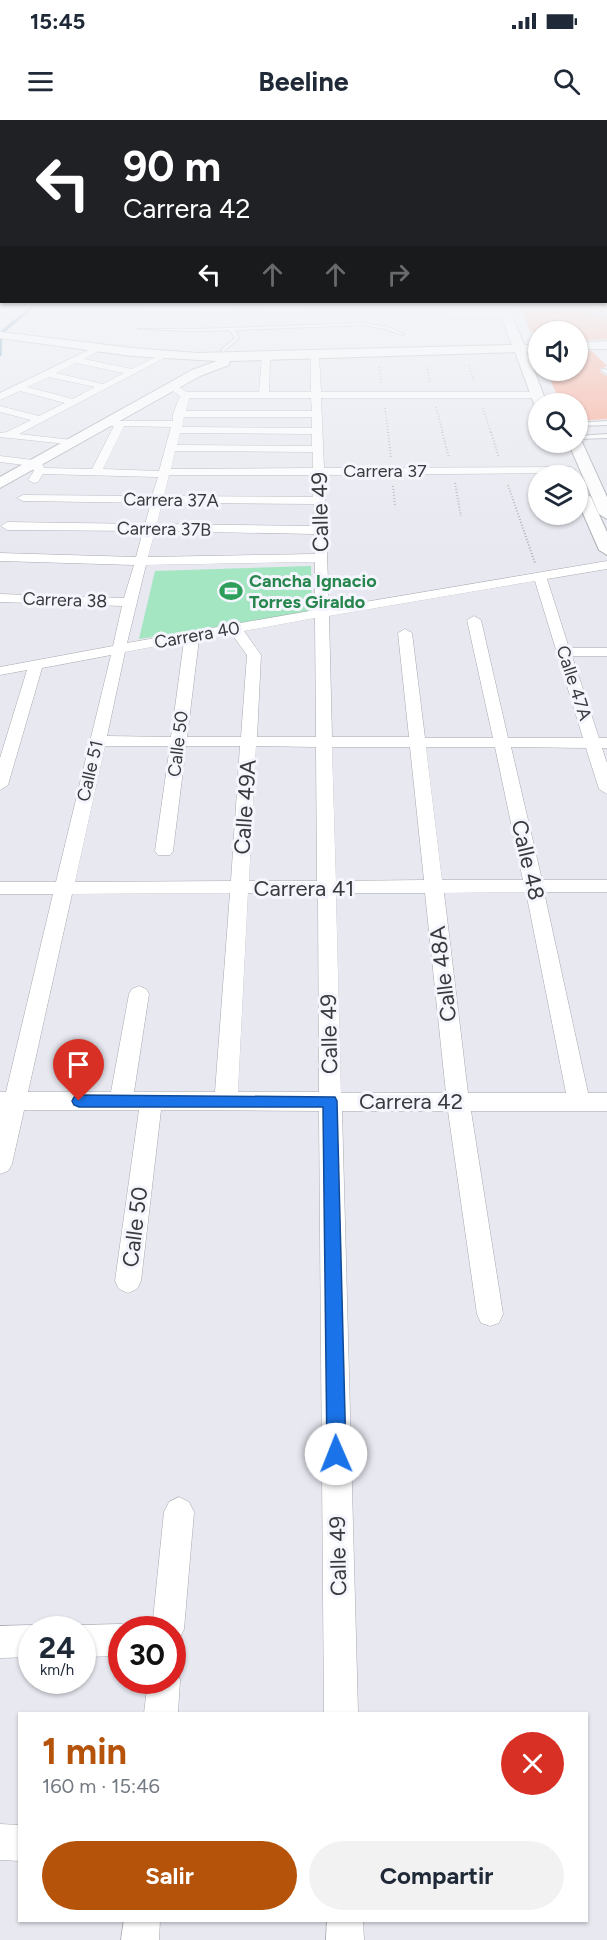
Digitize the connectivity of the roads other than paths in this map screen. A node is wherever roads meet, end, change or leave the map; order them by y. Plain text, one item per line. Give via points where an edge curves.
1 (105, 387) edge
2 (183, 387) edge
3 (264, 387) edge
4 (317, 387) edge
5 (20, 388) joint
6 (179, 391) junction
7 (264, 395) junction
8 (317, 395) junction
9 (0, 397) edge
10 (528, 399) edge
11 (74, 402) junction
12 (0, 409) edge
13 (317, 414) junction
14 (41, 418) junction
15 (176, 423) junction
16 (607, 423) edge
17 (114, 424) junction
18 (588, 424) edge
19 (318, 431) junction
20 (4, 435) edge
21 (607, 436) edge
22 (588, 437) edge
23 (72, 443) junction
24 (170, 448) junction
25 (318, 449) junction
26 (573, 453) edge
27 (0, 459) edge
28 (38, 467) junction
29 (319, 471) junction
30 (96, 473) junction
31 (164, 473) junction
32 (528, 475) edge
33 (0, 483) edge
34 (156, 500) junction
35 (320, 501) junction
36 (588, 508) edge
37 (15, 512) junction
38 (607, 514) edge
39 (149, 529) junction
40 (320, 530) junction
41 (0, 538) edge
42 (607, 550) edge
43 (0, 557) edge
44 (321, 558) junction
45 (140, 561) junction
46 (607, 565) edge
47 (540, 578) junction
48 (0, 598) edge
49 (130, 602) junction
50 (322, 615) junction
51 (474, 620) dead end
52 (235, 628) junction
53 (405, 633) dead end
54 (192, 636) junction
55 (118, 650) junction
56 (564, 652) junction
57 (607, 652) edge
58 (36, 663) junction
59 (0, 671) edge
60 (97, 741) junction
61 (178, 741) junction
62 (249, 742) junction
63 (417, 742) junction
64 (324, 743) junction
65 (502, 743) junction
66 (600, 743) edge
67 (0, 786) edge
68 (607, 789) edge
69 (164, 851) dead end
70 (607, 886) edge
71 (433, 887) junction
72 (534, 887) junction
73 (0, 888) edge
74 (63, 888) junction
75 (240, 888) junction
76 (326, 888) junction
77 (140, 994) dead end
78 (8, 1101) edge
79 (121, 1101) junction
80 (151, 1101) junction
81 (226, 1101) junction
82 (330, 1101) junction
83 (458, 1101) junction
84 (579, 1101) junction
85 (607, 1101) edge
86 (0, 1164) edge
87 (128, 1281) dead end
88 (490, 1314) dead end
89 (179, 1512) dead end
90 (169, 1616) edge
91 (18, 1641) edge
92 (0, 1642) edge
93 (162, 1694) edge
94 (160, 1712) edge
95 (341, 1712) edge
96 (0, 1842) edge
97 (18, 1844) edge
98 (142, 1922) edge
99 (345, 1922) edge
100 (140, 1940) edge
101 (345, 1940) edge

1 - 11 street
2 - 6 main road
3 - 7 street
4 - 8 street, Calle 49
5 - 9 street
5 - 11 street
6 - 7 street
6 - 15 street, Calle 51
6 - 17 main road
7 - 8 street
8 - 10 street
8 - 13 street, Calle 49
11 - 14 street
12 - 14 street
13 - 15 street
13 - 19 street, Calle 49
14 - 20 street
15 - 17 street
15 - 19 street
15 - 24 street, Calle 51
16 - 18 lane
17 - 23 main road
17 - 30 street
19 - 25 street, Calle 49
20 - 23 street
21 - 22 lane
23 - 28 main road
24 - 25 street
24 - 31 street, Calle 51
25 - 29 street, Calle 49
26 - 38 main road
27 - 28 street, Carrera 37
28 - 30 street, Carrera 37
28 - 33 main road
28 - 37 street
29 - 31 street, Carrera 37
29 - 32 street, Carrera 37
29 - 35 street, Calle 49
30 - 31 street, Carrera 37
31 - 34 street, Calle 51
34 - 35 street, Carrera 37A
34 - 37 street, Carrera 37A
34 - 39 street, Calle 51
35 - 40 street, Calle 49
36 - 42 main road
37 - 39 street, Carrera 37B
37 - 41 street
39 - 40 street, Carrera 37B
39 - 45 street, Calle 51
40 - 44 street, Calle 49
43 - 45 street
44 - 45 street
44 - 50 street, Calle 49
45 - 49 street, Calle 51
46 - 47 street, Carrera 40
47 - 50 street, Carrera 40
47 - 56 street, Calle 47A
48 - 49 street, Carrera 38
49 - 55 street, Calle 51
50 - 52 street, Carrera 40
50 - 64 street, Calle 49
51 - 65 street, Calle 48
52 - 54 street, Carrera 40
52 - 62 street, Calle 49A via 254,655
53 - 63 street, Calle 48A
54 - 55 street, Carrera 40
54 - 61 street, Calle 50
55 - 58 street, Carrera 40
55 - 60 street, Calle 51
56 - 57 street
56 - 66 street, Calle 47A
58 - 59 street, Carrera 40
58 - 67 street
60 - 61 street
60 - 74 street, Calle 51
61 - 62 street
61 - 69 street, Calle 50
62 - 64 street
62 - 75 street, Calle 49A
63 - 64 street
63 - 65 street
63 - 71 street, Calle 48A
64 - 76 street, Calle 49
65 - 66 street
65 - 72 street, Calle 48
66 - 68 street, Calle 47A
70 - 72 street, Carrera 41
71 - 72 street, Carrera 41
71 - 76 street, Carrera 41
71 - 83 street, Calle 48A
72 - 84 street, Calle 48
73 - 74 street, Carrera 41
74 - 75 street, Carrera 41
74 - 78 street, Calle 51
75 - 76 street, Carrera 41
75 - 81 street, Calle 49A
76 - 82 street, Calle 49
77 - 79 street
78 - 79 street, Carrera 42
78 - 86 street, Calle 51
79 - 80 street, Carrera 42
80 - 81 street, Carrera 42
80 - 87 street, Calle 50
81 - 82 street, Carrera 42
82 - 83 street, Carrera 42
82 - 95 street, Calle 49
83 - 84 street, Carrera 42
83 - 88 street, Calle 48A
84 - 85 street, Carrera 42
89 - 90 street
91 - 92 street
93 - 94 street
96 - 97 street
98 - 100 street
99 - 101 street

